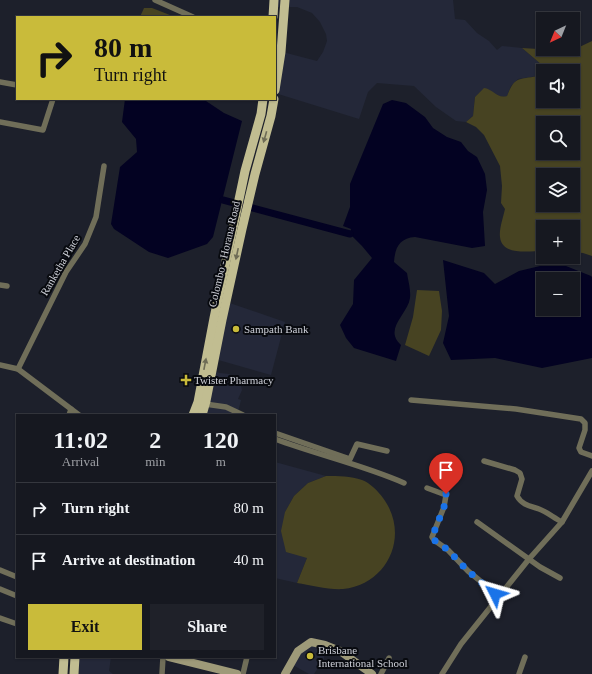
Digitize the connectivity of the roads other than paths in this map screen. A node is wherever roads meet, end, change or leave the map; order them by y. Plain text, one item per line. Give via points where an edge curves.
1 (155, 0) edge
2 (274, 0) edge
3 (284, 0) edge
4 (191, 16) edge
5 (273, 16) edge
6 (278, 42) edge
7 (276, 74) edge
8 (0, 82) edge
9 (16, 84) edge
10 (53, 100) edge
11 (263, 100) edge
12 (274, 100) edge
13 (0, 122) edge
14 (104, 166) dead end
15 (245, 195) junction
16 (241, 215) junction
17 (0, 285) edge
18 (7, 286) dead end
19 (0, 365) edge
20 (18, 370) junction
21 (411, 400) dead end
22 (205, 404) junction
23 (70, 412) edge
24 (193, 414) edge
25 (202, 414) edge
26 (241, 414) edge
27 (276, 433) edge
28 (276, 439) edge
29 (387, 451) dead end
30 (592, 456) edge
31 (484, 461) dead end
32 (592, 471) edge
33 (404, 483) dead end
34 (427, 488) dead end
35 (477, 522) dead end
36 (562, 522) junction
37 (529, 559) junction
38 (0, 570) edge
39 (16, 577) edge
40 (560, 578) dead end
41 (0, 589) edge
42 (16, 596) edge
43 (500, 597) junction
44 (0, 618) edge
45 (16, 624) edge
46 (525, 657) dead end
47 (64, 658) edge
48 (75, 658) edge
49 (163, 658) edge
50 (247, 658) edge
51 (389, 658) dead end
52 (185, 659) edge
53 (211, 671) edge
54 (63, 674) edge
55 (74, 674) edge
56 (162, 674) edge
57 (237, 674) edge
58 (243, 674) edge
59 (285, 674) edge
60 (372, 674) edge
61 (381, 674) edge
62 (442, 674) edge
63 (519, 674) edge

1 - 4 street
2 - 5 main road
3 - 6 main road
6 - 7 main road
8 - 9 street
10 - 13 street via 43,130
11 - 15 main road, Colombo - Horana Road via 245,171
12 -> 15 main road, Colombo - Horana Road
14 - 20 street, Ranketha Place via 96,217 85,244 66,272
15 - 16 main road, Colombo - Horana Road
16 -> 22 main road, Colombo - Horana Road
24 -> 16 main road, Colombo - Horana Road via 214,318
17 - 18 street
19 - 20 street
20 - 23 street
21 - 30 street via 516,409 581,419 585,423 579,448 581,452
22 - 25 main road, Colombo - Horana Road
22 - 26 street via 226,407
27 - 29 street via 350,459 357,444
28 - 33 street
31 - 36 street via 520,473 522,479 517,496 520,501
32 - 36 street
34 - 43 street via 446,494 444,507 432,537 434,540
35 - 37 street
36 - 37 street
37 - 40 street
37 - 43 street
38 - 39 street
41 - 42 street
43 - 62 street via 461,644
44 - 45 street
46 - 63 street
47 - 54 main road
48 - 55 main road
49 - 56 street
50 - 58 street
51 - 61 street
52 - 53 street
53 - 57 street
59 - 60 street via 298,651 311,642 340,651

